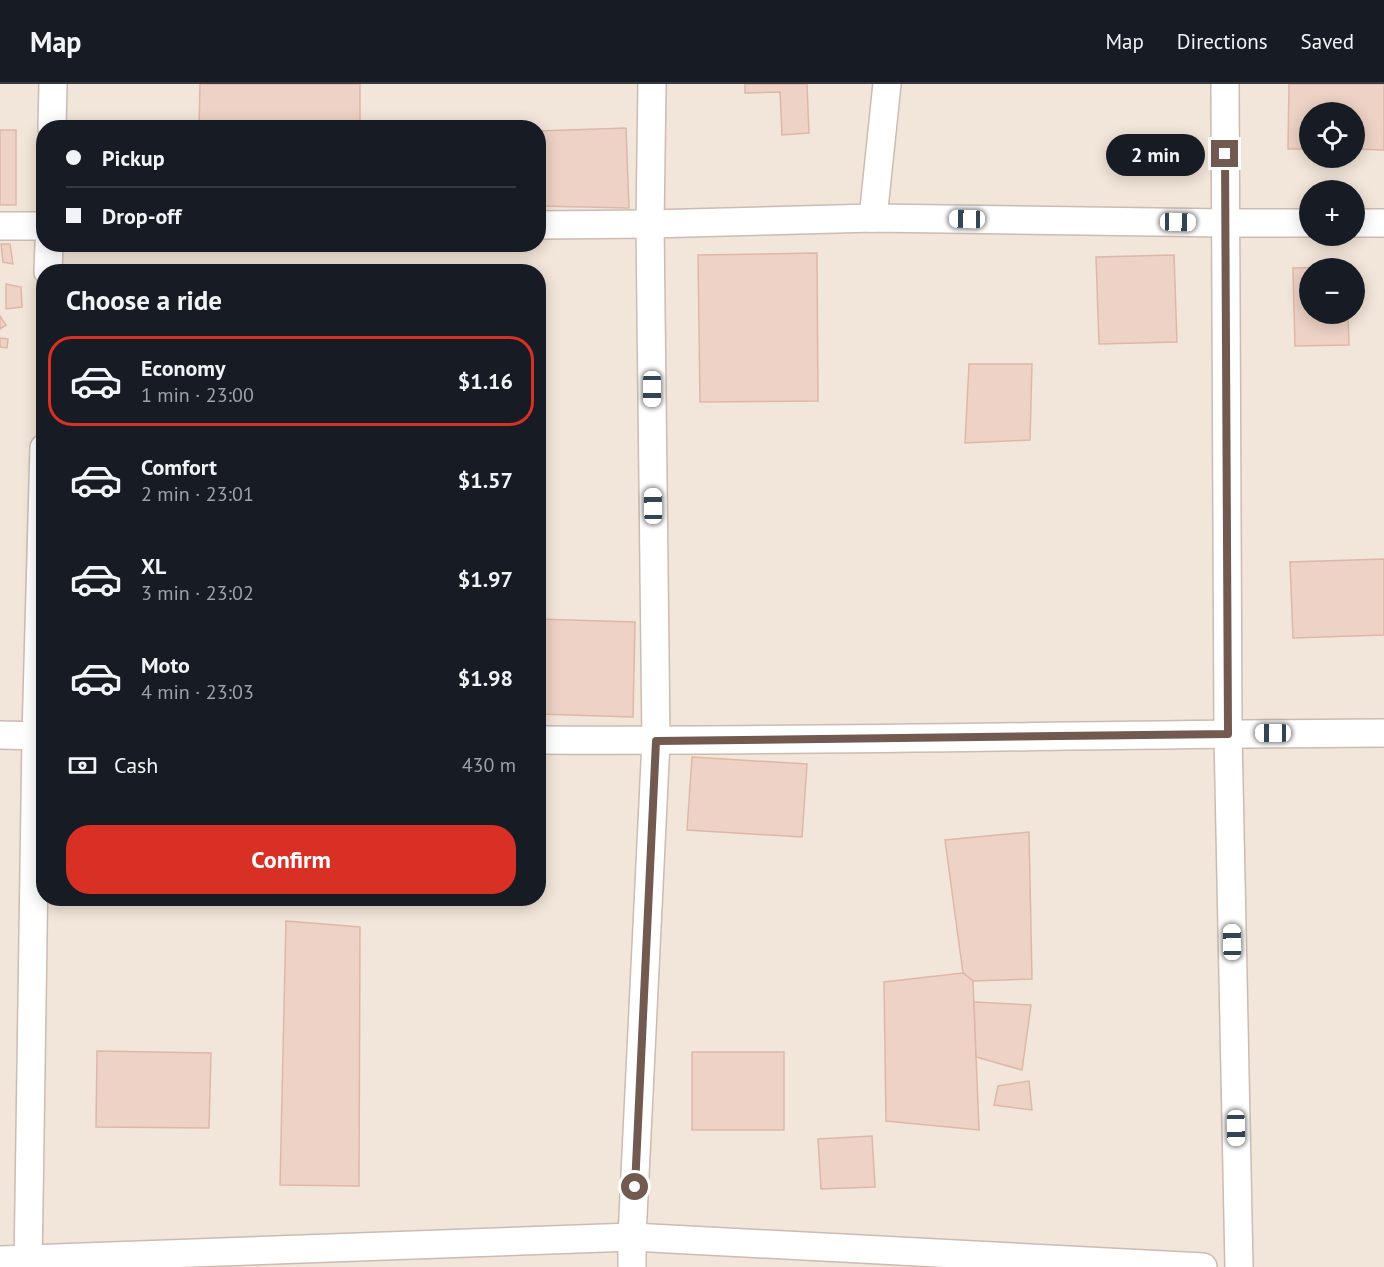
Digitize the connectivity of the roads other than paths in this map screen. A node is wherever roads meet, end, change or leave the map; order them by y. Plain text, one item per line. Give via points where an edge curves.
1 (52, 84) edge
2 (652, 84) edge
3 (887, 84) edge
4 (1225, 84) edge
5 (52, 120) edge
6 (873, 218) junction
7 (1226, 223) junction
8 (1299, 223) edge
9 (1365, 223) edge
10 (1384, 223) edge
11 (650, 224) junction
12 (546, 225) edge
13 (0, 226) edge
14 (36, 226) edge
15 (1384, 733) edge
16 (1228, 734) junction
17 (0, 735) edge
18 (36, 736) edge
19 (546, 740) edge
20 (656, 741) junction
21 (36, 906) edge
22 (632, 1237) junction
23 (0, 1260) edge
24 (28, 1263) edge
25 (632, 1267) edge
26 (1203, 1267) edge
27 (1239, 1267) edge

1 - 5 street
2 - 11 street
3 - 6 street
4 - 7 street
6 - 7 street
6 - 11 street
7 - 8 street
7 - 16 street
9 - 10 street
11 - 12 street
11 - 20 street
13 - 14 street
15 - 16 street
16 - 20 street
16 - 27 street
17 - 18 street
19 - 20 street
20 - 22 street
21 - 24 street
22 - 24 street
22 - 25 street
22 - 26 street
23 - 24 street

